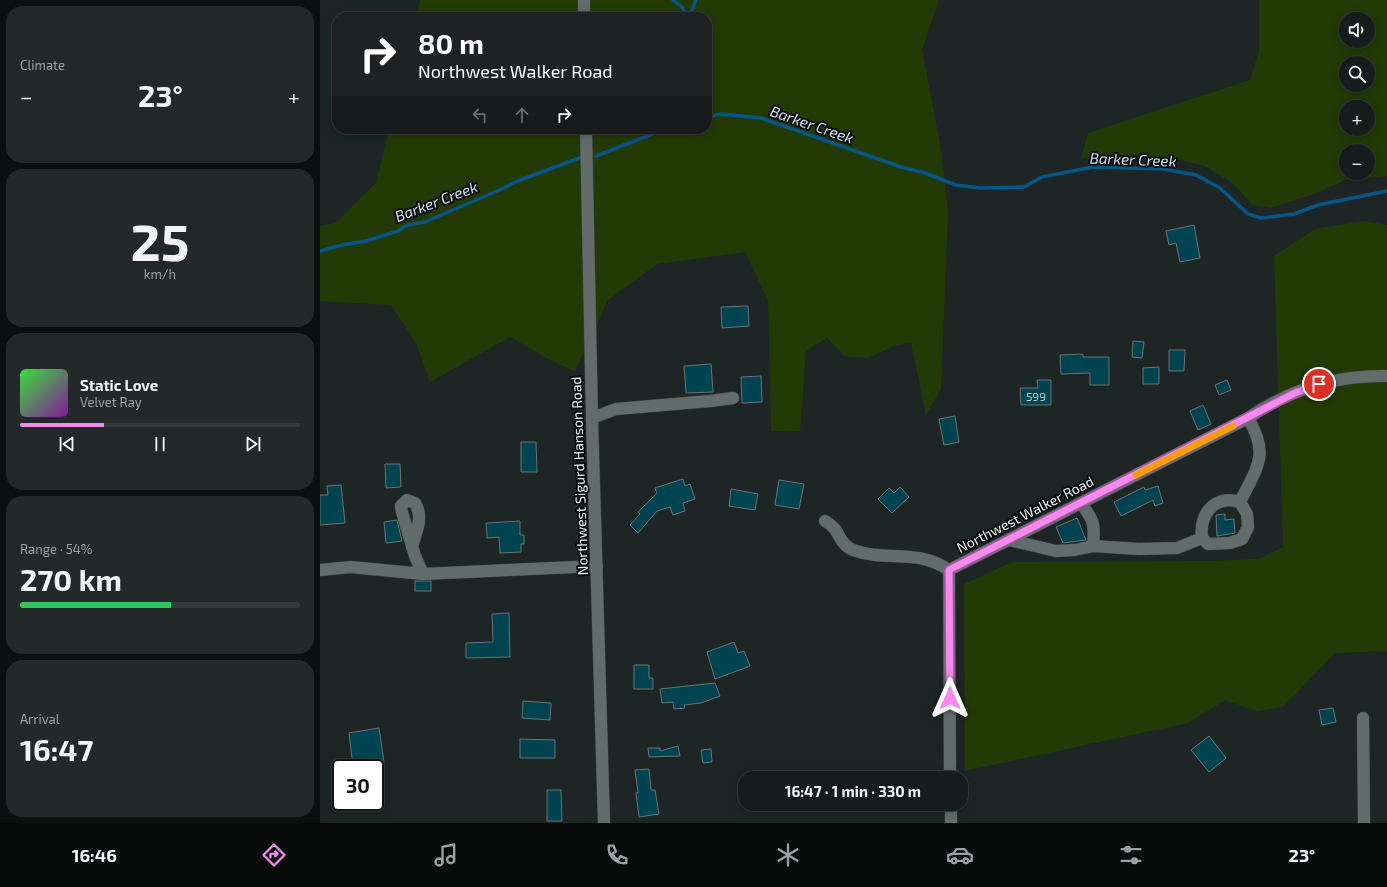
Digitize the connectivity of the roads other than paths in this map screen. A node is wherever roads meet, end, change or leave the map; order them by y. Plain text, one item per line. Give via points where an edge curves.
1 (584, 0) edge
2 (584, 12) edge
3 (586, 134) edge
4 (1387, 376) edge
5 (732, 398) dead end
6 (1253, 415) junction
7 (592, 418) junction
8 (1240, 502) junction
9 (1081, 503) junction
10 (825, 521) dead end
11 (1202, 538) junction
12 (1009, 540) junction
13 (1093, 546) junction
14 (412, 547) dead end
15 (596, 566) junction
16 (320, 570) edge
17 (949, 570) junction
18 (423, 574) junction
19 (1363, 718) dead end
20 (950, 771) edge
21 (951, 811) edge
22 (604, 823) edge
23 (951, 823) edge
24 (1364, 823) edge

1 - 2 street
3 - 7 street, Northwest Sigurd Hanson Road
4 - 6 street, Northwest Walker Road via 1363,375 1319,384 1295,393
5 - 7 street via 616,409
6 - 8 street via 1260,444 1260,457
6 - 9 street, Northwest Walker Road
7 - 15 street, Northwest Sigurd Hanson Road
8 - 11 street via 1223,500 1208,510 1201,530
8 - 11 street via 1248,514 1248,527 1242,539 1230,543 1208,544
9 - 12 street, Northwest Walker Road
9 - 13 street via 1095,528
10 - 17 street via 852,550 871,554 915,556
11 - 13 street via 1177,548
12 - 13 street via 1056,551
12 - 17 street, Northwest Walker Road
14 - 18 street
15 - 18 street
15 - 22 street, Northwest Sigurd Hanson Road
16 - 18 street via 351,568
17 - 20 street, Northwest Walker Road
19 - 24 street
21 - 23 street

